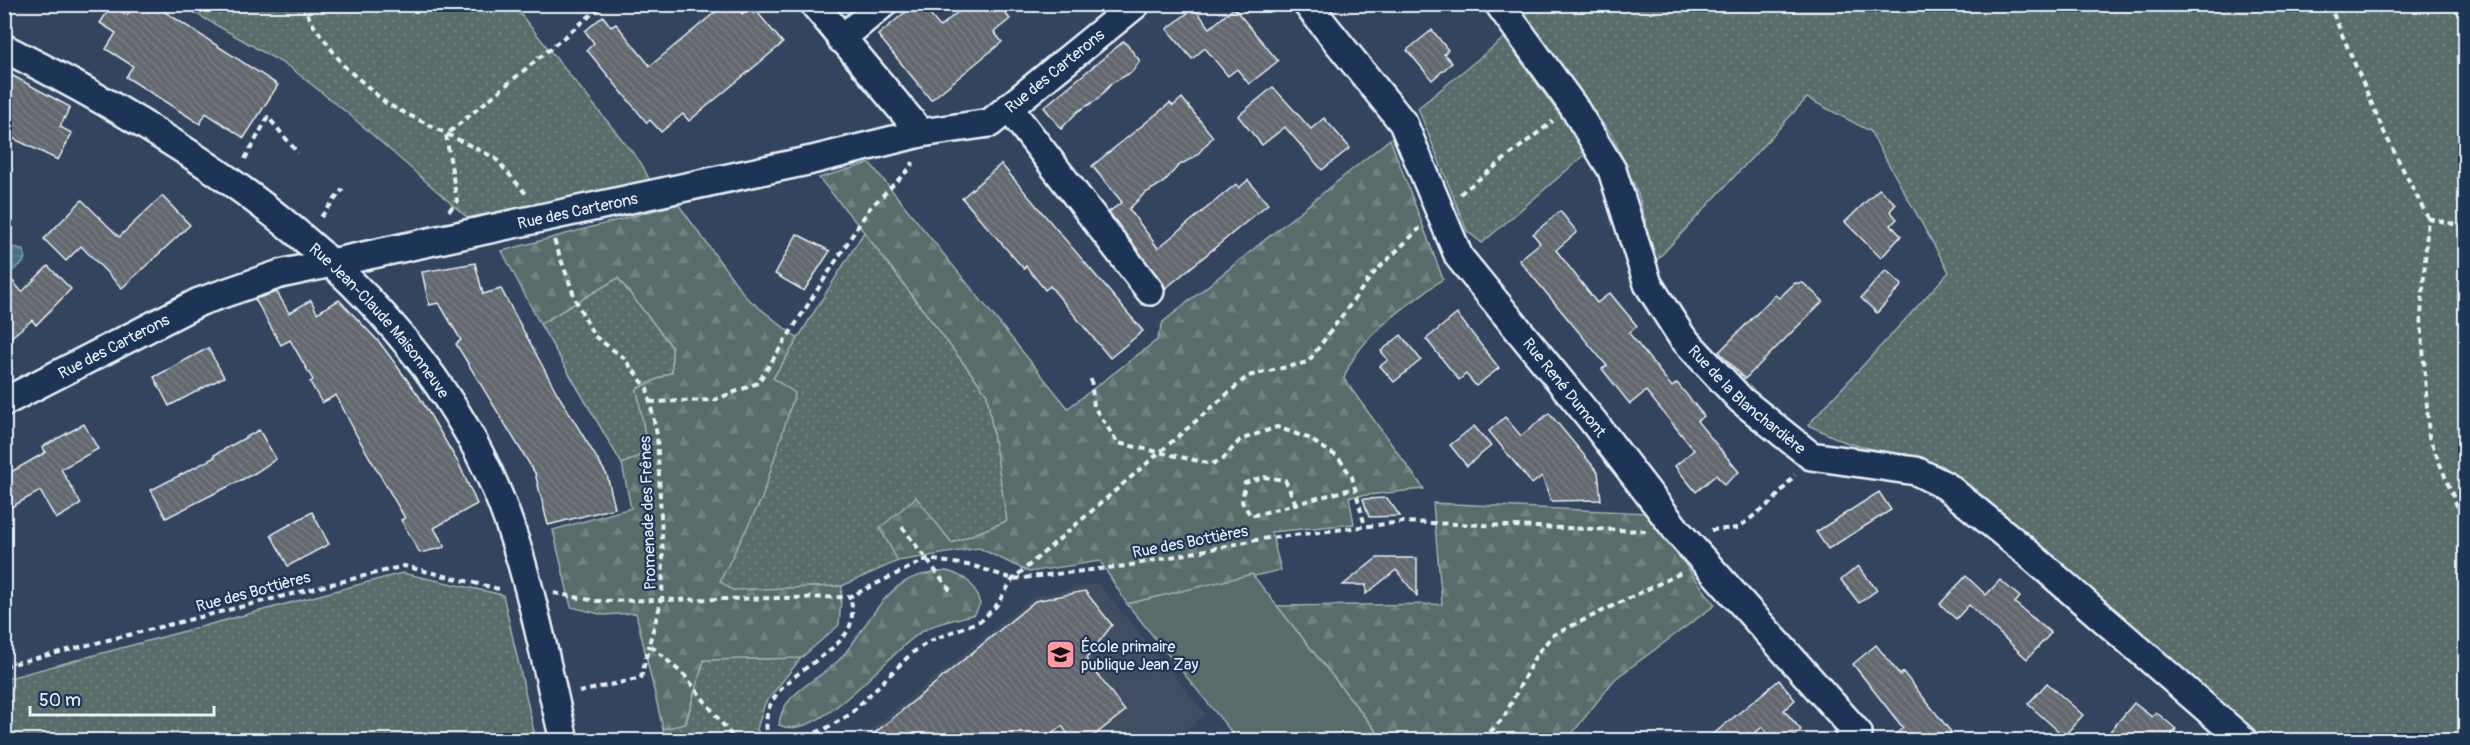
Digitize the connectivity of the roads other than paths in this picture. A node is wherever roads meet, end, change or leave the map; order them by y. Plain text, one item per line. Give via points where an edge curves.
1 (814, 4) edge
2 (883, 4) edge
3 (1136, 4) edge
4 (1307, 4) edge
5 (1500, 4) edge
6 (841, 39) junction
7 (4, 48) edge
8 (1009, 108) junction
9 (921, 133) junction
10 (332, 262) junction
11 (1150, 291) dead end
12 (4, 402) edge
13 (564, 741) edge
14 (1849, 741) edge
15 (2243, 741) edge

1 - 6 street
2 - 6 street
3 - 8 street, Rue des Carterons
4 - 14 street, Rue René Dumont via 1403,123 1459,257 1686,536 1858,733
5 - 15 street, Rue de la Blanchardière via 1573,106 1612,170 1648,284 1682,337 1741,400 1811,456 1916,471 1946,486
6 - 9 street
7 - 10 street, Rue Jean-Claude Maisonneuve via 158,133 219,174
8 - 9 street, Rue des Carterons via 990,123
8 - 11 street
9 - 10 street, Rue des Carterons via 812,160
10 - 12 street, Rue des Carterons via 280,274 199,302
10 - 13 street, Rue Jean-Claude Maisonneuve via 386,317 427,368 470,435 502,504 527,587

